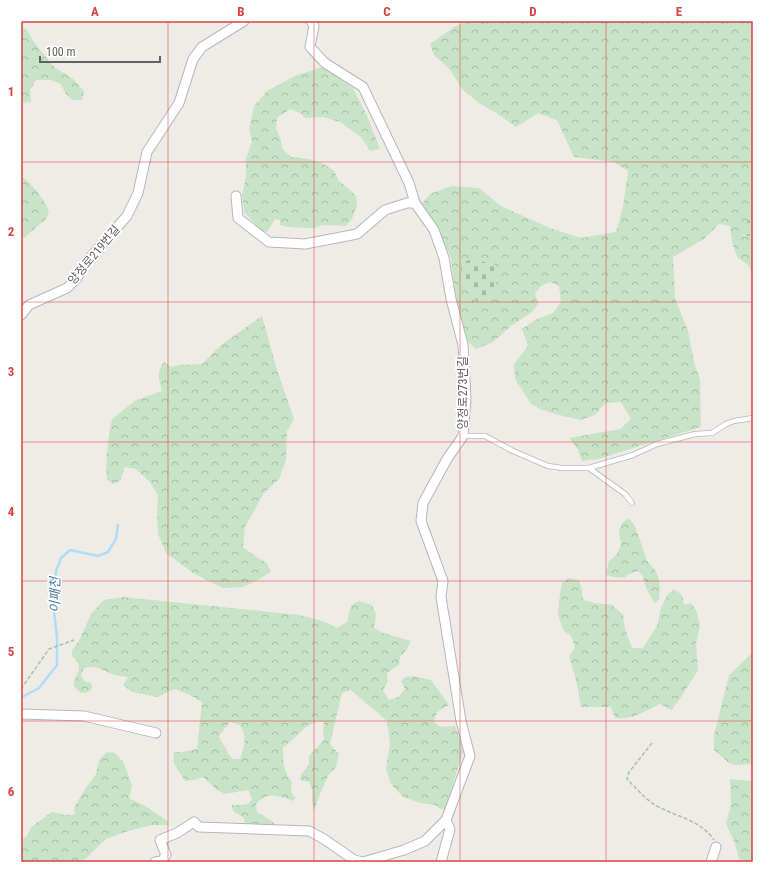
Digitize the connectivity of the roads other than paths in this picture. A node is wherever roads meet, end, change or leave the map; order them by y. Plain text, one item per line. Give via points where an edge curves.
1 (244, 21) edge
2 (311, 21) edge
3 (236, 196) dead end
4 (415, 204) junction
5 (21, 315) edge
6 (753, 418) edge
7 (463, 436) junction
8 (589, 468) junction
9 (632, 503) dead end
10 (21, 714) edge
11 (156, 733) dead end
12 (446, 820) junction
13 (716, 847) road end
14 (155, 862) edge
15 (363, 862) edge
16 (441, 862) edge
17 (711, 862) edge

1 - 5 street, 양정로219번길 via 202,47 193,59 179,103 147,152 138,193 127,216 86,262 77,278 67,288 29,305
2 - 4 street, 양정로273번길 via 314,26 310,48 325,63 363,87 409,183
3 - 4 street via 238,218 269,242 305,244 357,234 385,210 407,203
4 - 7 street, 양정로273번길 via 434,230 444,258 463,345 466,398
6 - 8 lane via 734,421 712,433 695,434 657,444 633,455
7 - 8 lane via 485,436 548,466
7 - 12 street, 양정로273번길 via 423,503 420,521 442,581 442,605 460,720 470,756
8 - 9 lane
10 - 11 street via 84,716
12 - 15 street via 425,840 404,850
12 - 16 street, 양정로273번길 via 450,830
13 - 17 street
14 - 15 street via 162,861 166,855 160,840 194,822 199,827 309,831 354,860

